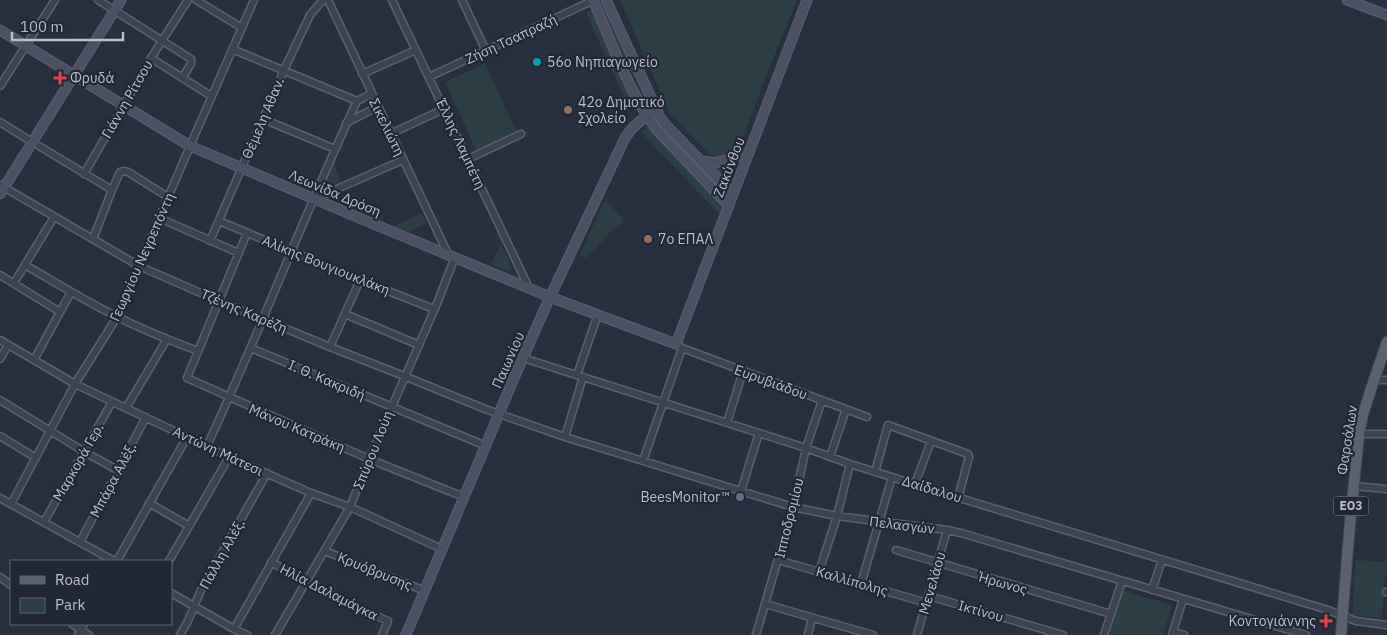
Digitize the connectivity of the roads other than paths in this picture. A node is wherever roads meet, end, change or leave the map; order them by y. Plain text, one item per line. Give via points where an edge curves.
1 (98, 0) edge
2 (122, 0) edge
3 (188, 0) edge
4 (196, 0) edge
5 (254, 0) edge
6 (323, 0) edge
7 (328, 0) edge
8 (392, 0) edge
9 (462, 0) edge
10 (593, 0) edge
11 (606, 0) edge
12 (807, 0) edge
13 (1347, 0) edge
14 (53, 1) edge
15 (115, 11) junction
16 (1387, 15) edge
17 (242, 28) junction
18 (0, 30) edge
19 (162, 40) junction
20 (26, 46) junction
21 (232, 49) junction
22 (416, 50) junction
23 (486, 51) junction
24 (151, 58) junction
25 (284, 70) junction
26 (362, 74) junction
27 (74, 76) junction
28 (429, 77) junction
29 (182, 78) junction
30 (0, 86) edge
31 (371, 94) junction
32 (211, 96) junction
33 (357, 101) junction
34 (123, 106) junction
35 (377, 107) junction
36 (444, 109) junction
37 (657, 111) junction
38 (647, 116) junction
39 (262, 119) junction
40 (0, 122) edge
41 (346, 123) junction
42 (390, 134) junction
43 (522, 134) dead end
44 (36, 144) junction
45 (190, 146) junction
46 (335, 149) junction
47 (749, 153) junction
48 (468, 159) junction
49 (403, 160) junction
50 (701, 161) junction
51 (241, 168) junction
52 (84, 174) junction
53 (1, 189) edge
54 (112, 190) junction
55 (733, 194) junction
56 (168, 197) junction
57 (313, 198) junction
58 (729, 206) junction
59 (54, 217) junction
60 (159, 218) junction
61 (219, 221) junction
62 (247, 233) junction
63 (93, 239) junction
64 (210, 241) junction
65 (291, 251) junction
66 (239, 253) junction
67 (451, 256) junction
68 (25, 265) junction
69 (139, 266) junction
70 (0, 275) edge
71 (360, 280) junction
72 (14, 283) junction
73 (529, 288) junction
74 (71, 292) junction
75 (550, 297) junction
76 (219, 301) junction
77 (434, 309) junction
78 (60, 312) junction
79 (345, 314) junction
80 (598, 314) junction
81 (117, 317) junction
82 (263, 319) junction
83 (167, 339) junction
84 (0, 340) edge
85 (1387, 342) edge
86 (8, 345) junction
87 (419, 345) junction
88 (679, 346) junction
89 (330, 347) junction
90 (251, 348) junction
91 (198, 351) junction
92 (0, 358) edge
93 (523, 358) junction
94 (34, 360) junction
95 (742, 371) junction
96 (404, 376) junction
97 (580, 376) junction
98 (1374, 380) junction
99 (1387, 380) edge
100 (75, 384) junction
101 (230, 398) junction
102 (0, 400) edge
103 (822, 400) junction
104 (112, 402) junction
105 (663, 402) junction
106 (391, 407) junction
107 (126, 408) junction
108 (846, 409) junction
109 (499, 414) junction
110 (867, 416) dead end
111 (146, 418) junction
112 (727, 423) junction
113 (50, 431) junction
114 (759, 433) junction
115 (1360, 434) junction
116 (1387, 434) edge
117 (0, 436) edge
118 (187, 437) junction
119 (565, 437) junction
120 (931, 441) junction
121 (207, 446) junction
122 (486, 446) junction
123 (806, 448) junction
124 (83, 452) junction
125 (229, 457) junction
126 (830, 457) junction
127 (36, 458) junction
128 (369, 459) junction
129 (643, 461) junction
130 (850, 464) junction
131 (118, 471) junction
132 (875, 472) junction
133 (267, 473) junction
134 (892, 477) junction
135 (916, 484) junction
136 (1353, 486) junction
137 (1387, 490) edge
138 (741, 491) junction
139 (312, 492) junction
140 (0, 498) edge
141 (464, 498) junction
142 (958, 498) junction
143 (150, 503) junction
144 (11, 504) junction
145 (350, 507) junction
146 (793, 507) junction
147 (837, 516) junction
148 (44, 522) junction
149 (878, 522) junction
150 (189, 526) junction
151 (947, 530) junction
152 (80, 542) junction
153 (442, 549) junction
154 (896, 550) dead end
155 (326, 551) junction
156 (113, 560) edge
157 (116, 560) edge
158 (170, 560) edge
159 (778, 560) junction
160 (1162, 560) junction
161 (271, 562) junction
162 (938, 564) junction
163 (819, 572) junction
164 (1122, 581) junction
165 (307, 582) junction
166 (861, 584) junction
167 (1152, 590) junction
168 (425, 591) junction
169 (172, 594) edge
170 (928, 599) junction
171 (1183, 599) junction
172 (765, 604) junction
173 (194, 606) junction
174 (1111, 614) junction
175 (1342, 615) junction
176 (812, 618) junction
177 (1387, 625) edge
178 (234, 629) junction
179 (81, 630) edge
180 (861, 633) edge
181 (1172, 633) edge
182 (89, 635) edge
183 (180, 635) edge
184 (245, 635) edge
185 (275, 635) edge
186 (382, 635) edge
187 (406, 635) edge
188 (756, 635) edge
189 (808, 635) edge
190 (874, 635) edge
191 (917, 635) edge
192 (1063, 635) edge
193 (1104, 635) edge
194 (1184, 635) edge
195 (1306, 635) edge
196 (1341, 635) edge

1 - 15 street
2 - 15 street
3 - 19 street, Γιάννη Ρίτσου
4 - 17 street
5 - 17 street, Γεωργίου Νεγρεπόντη
6 - 25 street, Θέμελη Αθαν. via 310,15
7 - 26 street, Σικελιώτη
8 - 22 street, Έλλης Λαμπέτη
9 - 23 street
10 - 23 street, Ζήση Τσαπραζή
10 - 38 street
11 - 37 street
12 - 47 street, Ζακύνθου
13 - 16 street
14 - 20 street
15 - 19 street
15 - 27 street
17 - 21 street, Γεωργίου Νεγρεπόντη
18 - 20 street, Λεωνίδα Δρόση
19 - 24 street, Γιάννη Ρίτσου
19 - 29 street via 192,59
20 - 27 street, Λεωνίδα Δρόση
20 - 30 street
21 - 25 street
21 - 32 street, Γεωργίου Νεγρεπόντη
22 - 26 street
22 - 28 street, Έλλης Λαμπέτη
23 - 28 street, Ζήση Τσαπραζή
24 - 29 street
24 - 34 street, Γιάννη Ρίτσου
25 - 33 street
25 - 39 street, Θέμελη Αθαν.
26 - 31 street, Σικελιώτη
27 - 34 street, Λεωνίδα Δρόση
27 - 44 street
28 - 36 street, Έλλης Λαμπέτη
29 - 32 street
31 - 33 street
31 - 35 street, Σικελιώτη
32 - 45 street, Γεωργίου Νεγρεπόντη
33 - 41 street
34 - 45 street, Λεωνίδα Δρόση
34 - 52 street, Γιάννη Ρίτσου
35 - 41 street
35 - 42 street, Σικελιώτη
36 - 42 street
36 - 48 street, Έλλης Λαμπέτη
37 - 38 street, Παιωνίου
37 - 50 street via 665,124
38 - 58 street
38 - 75 street, Παιωνίου via 625,138
39 - 46 street
39 - 51 street, Θέμελη Αθαν.
40 - 44 street
41 - 46 street
42 - 49 street, Σικελιώτη
43 - 48 street
44 - 52 street
44 - 53 street
45 - 51 street, Λεωνίδα Δρόση
45 - 56 street, Γεωργίου Νεγρεπόντη
46 - 57 street
47 - 50 street via 715,163
47 - 55 street, Ζακύνθου
48 - 73 street, Έλλης Λαμπέτη
49 - 57 street
49 - 67 street, Σικελιώτη
50 - 55 street
51 - 57 street, Λεωνίδα Δρόση
51 - 61 street, Θέμελη Αθαν.
52 - 54 street
53 - 59 street, Τζένης Καρέζη
54 - 56 street via 120,172 126,171
54 - 63 street
55 - 58 street, Ζακύνθου
56 - 60 street, Γεωργίου Νεγρεπόντη
57 - 65 street
57 - 67 street, Λεωνίδα Δρόση
58 - 88 street, Ζακύνθου
59 - 63 street, Τζένης Καρέζη
59 - 68 street
60 - 64 street
60 - 69 street, Γεωργίου Νεγρεπόντη
61 - 62 street, Αλίκης Βουγιουκλάκη
61 - 64 street, Θέμελη Αθαν.
62 - 65 street, Αλίκης Βουγιουκλάκη
62 - 66 street
63 - 69 street, Τζένης Καρέζη
64 - 66 street
65 - 71 street, Αλίκης Βουγιουκλάκη
65 - 82 street
66 - 76 street
67 - 73 street, Λεωνίδα Δρόση
67 - 77 street, Σπύρου Λούη
68 - 72 street
68 - 74 street
69 - 76 street, Τζένης Καρέζη
69 - 81 street, Γεωργίου Νεγρεπόντη
70 - 72 street
71 - 77 street, Αλίκης Βουγιουκλάκη
71 - 79 street
72 - 78 street
73 - 75 street, Λεωνίδα Δρόση
74 - 78 street
74 - 81 street
75 - 80 street, Λεωνίδα Δρόση
75 - 93 street, Παιωνίου
76 - 82 street, Τζένης Καρέζη
76 - 91 street
77 - 87 street, Σπύρου Λούη
78 - 94 street
79 - 87 street
79 - 89 street
80 - 88 street, Λεωνίδα Δρόση
80 - 97 street
81 - 83 street
81 - 100 street, Γεωργίου Νεγρεπόντη
82 - 89 street, Τζένης Καρέζη
82 - 90 street
83 - 91 street
83 - 107 street
84 - 86 street, Αντώνη Μάτεσι
85 - 98 main road, Φαρσάλων / ΕΟ3
86 - 92 street
86 - 94 street, Αντώνη Μάτεσι
87 - 96 street, Σπύρου Λούη
88 - 95 street, Ευρυβιάδου
88 - 105 street, Ζακύνθου
89 - 96 street, Τζένης Καρέζη
90 - 101 street
90 - 106 street, Ι. Θ. Κακριδή
91 - 101 street, Μάνου Κατράκη via 187,378
93 - 97 street, Δαίδαλου
93 - 109 street, Παιωνίου
94 - 100 street, Αντώνη Μάτεσι
95 - 103 street, Ευρυβιάδου
95 - 112 street
96 - 106 street, Σπύρου Λούη
96 - 109 street, Τζένης Καρέζη
97 - 105 street, Δαίδαλου
97 - 119 street
98 - 99 street
98 - 115 main road, Φαρσάλων / ΕΟ3
100 - 104 street, Αντώνη Μάτεσι
100 - 113 street, Γεωργίου Νεγρεπόντη
101 - 121 street
101 - 128 street, Μάνου Κατράκη
102 - 113 street
103 - 108 street, Ευρυβιάδου
103 - 123 street, Ιπποδρομίου
104 - 107 street, Αντώνη Μάτεσι
104 - 124 street, Μαρκορά Γερ.
105 - 112 street, Δαίδαλου
105 - 129 street, Ζακύνθου
106 - 122 street, Ι. Θ. Κακριδή
106 - 128 street, Σπύρου Λούη
107 - 111 street, Αντώνη Μάτεσι
108 - 110 street, Ευρυβιάδου
108 - 126 street
109 - 119 street, Πελασγών
109 - 122 street, Παιωνίου
111 - 118 street, Αντώνη Μάτεσι
111 - 131 street, Μπάρα Αλέξ.
112 - 114 street, Δαίδαλου
113 - 124 street
113 - 127 street, Γεωργίου Νεγρεπόντη
114 - 123 street, Δαίδαλου
114 - 138 street
115 - 116 street
115 - 136 main road, Φαρσάλων / ΕΟ3
117 - 127 street
118 - 121 street, Αντώνη Μάτεσι
118 - 143 street
119 - 129 street, Πελασγών
120 - 132 street via 888,425
120 - 135 street
120 - 142 street via 966,453 969,457
121 - 125 street, Αντώνη Μάτεσι
122 - 141 street, Παιωνίου
123 - 126 street, Δαίδαλου
123 - 146 street, Ιπποδρομίου
124 - 131 street
124 - 148 street, Μαρκορά Γερ.
125 - 133 street, Αντώνη Μάτεσι
125 - 150 street
126 - 130 street, Δαίδαλου
127 - 144 street, Γεωργίου Νεγρεπόντη
128 - 141 street, Μάνου Κατράκη
128 - 145 street, Σπύρου Λούη
129 - 138 street, Πελασγών
130 - 132 street, Δαίδαλου
130 - 147 street
131 - 152 street, Μπάρα Αλέξ.
132 - 134 street, Δαίδαλου
133 - 139 street, Αντώνη Μάτεσι
133 - 173 street, Πάλλη Αλέξ.
134 - 135 street, Δαίδαλου
134 - 149 street
135 - 142 street, Δαίδαλου
136 - 137 street
136 - 175 main road, Φαρσάλων / ΕΟ3
138 - 146 street, Πελασγών
139 - 145 street, Αντώνη Μάτεσι
139 - 161 street
140 - 144 street
141 - 153 street, Παιωνίου
142 - 160 street, Δαίδαλου
143 - 150 street
143 - 157 street
144 - 148 street
145 - 153 street, Αντώνη Μάτεσι
145 - 155 street, Σπύρου Λούη
146 - 147 street, Πελασγών
146 - 159 street, Ιπποδρομίου
147 - 149 street, Πελασγών
147 - 163 street
148 - 152 street
149 - 151 street, Πελασγών
149 - 166 street
150 - 158 street
151 - 162 street, Μενελάου
151 - 164 street, Πελασγών
152 - 156 street
153 - 168 street, Παιωνίου
154 - 162 street, Ήρωνος
155 - 165 street, Σπύρου Λούη
155 - 168 street, Κρυόβρυσης
159 - 163 street, Καλλίπολης
159 - 172 street, Ιπποδρομίου
160 - 167 street
160 - 175 street, Δαίδαλου
161 - 165 street, Ηλία Δαλαμάγκα
161 - 178 street
162 - 170 street, Μενελάου
162 - 174 street, Ήρωνος
163 - 166 street, Καλλίπολης
164 - 167 street, Πελασγών
164 - 174 street
165 - 185 street, Σπύρου Λούη
165 - 186 street, Ηλία Δαλαμάγκα via 388,622
166 - 170 street, Καλλίπολης
167 - 171 street, Πελασγών
168 - 187 street, Παιωνίου
169 - 173 street
170 - 191 street, Μενελάου
170 - 192 street, Ικτίνου
171 - 181 street
171 - 195 street, Πελασγών
172 - 176 street
172 - 188 street, Ιπποδρομίου
173 - 178 street
173 - 183 street, Πάλλη Αλέξ.
174 - 193 street
175 - 177 street, Δαίδαλου via 1356,621
175 - 196 main road, Φαρσάλων / ΕΟ3
176 - 180 street
176 - 189 street
178 - 184 street
179 - 182 street
180 - 190 street
181 - 194 street

